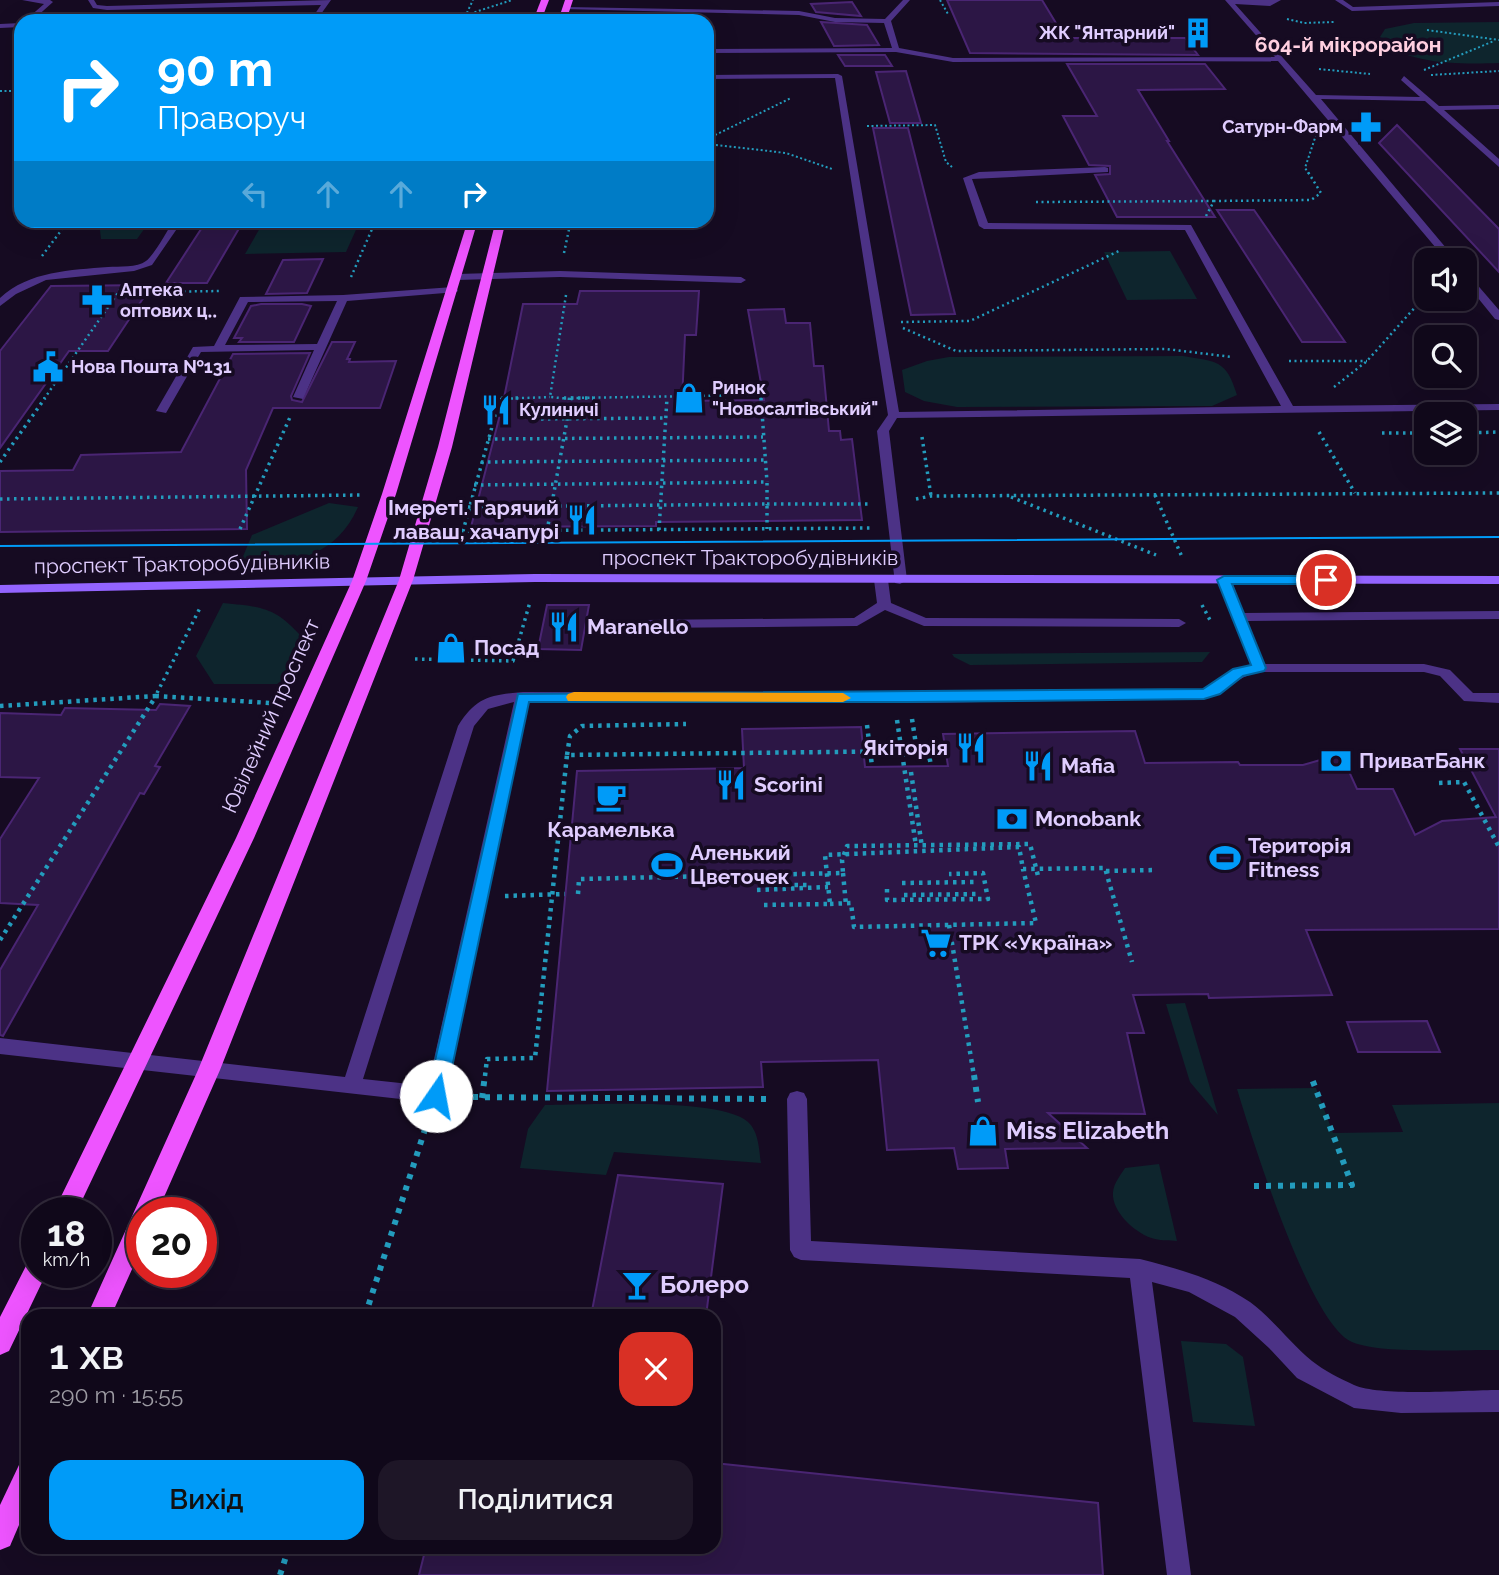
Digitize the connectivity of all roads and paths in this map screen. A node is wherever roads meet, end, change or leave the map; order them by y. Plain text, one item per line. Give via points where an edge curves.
1 (27, 0) edge
2 (91, 0) edge
3 (512, 0) edge
4 (569, 0) edge
5 (646, 0) edge
6 (709, 0) edge
7 (907, 0) edge
8 (940, 0) edge
9 (1278, 0) edge
10 (1338, 0) edge
11 (52, 1) edge
12 (327, 1) edge
13 (1229, 1) edge
14 (1499, 4) edge
15 (566, 9) junction
16 (643, 11) junction
17 (701, 12) junction
18 (36, 14) edge
19 (469, 14) edge
20 (564, 14) edge
21 (643, 14) edge
22 (948, 14) dead end
23 (887, 21) junction
24 (1418, 28) dead end
25 (1498, 40) edge
26 (896, 50) junction
27 (714, 51) edge
28 (1284, 62) junction
29 (1499, 71) edge
30 (838, 76) junction
31 (714, 77) edge
32 (1404, 78) junction
33 (1314, 97) junction
34 (1427, 99) junction
35 (1437, 107) junction
36 (1499, 107) edge
37 (856, 126) dead end
38 (714, 138) edge
39 (714, 142) edge
40 (1499, 164) edge
41 (1105, 170) dead end
42 (967, 178) junction
43 (859, 201) junction
44 (1214, 201) dead end
45 (1028, 202) dead end
46 (63, 228) edge
47 (173, 228) edge
48 (373, 228) edge
49 (471, 228) edge
50 (499, 228) edge
51 (569, 228) edge
52 (1441, 248) edge
53 (560, 274) junction
54 (486, 276) junction
55 (43, 278) junction
56 (741, 280) dead end
57 (455, 283) junction
58 (124, 285) dead end
59 (1477, 290) edge
60 (5, 292) edge
61 (343, 298) junction
62 (0, 303) edge
63 (1414, 308) edge
64 (1499, 317) edge
65 (901, 327) dead end
66 (321, 347) junction
67 (218, 349) junction
68 (1262, 360) junction
69 (760, 381) dead end
70 (761, 395) junction
71 (299, 397) joint
72 (550, 397) junction
73 (571, 397) junction
74 (667, 397) junction
75 (1499, 407) edge
76 (1289, 410) junction
77 (1306, 410) junction
78 (162, 411) dead end
79 (894, 415) junction
80 (568, 418) junction
81 (665, 418) junction
82 (534, 419) dead end
83 (1499, 432) edge
84 (1373, 433) dead end
85 (1414, 433) edge
86 (1477, 433) edge
87 (1306, 434) dead end
88 (1320, 434) junction
89 (1333, 434) dead end
90 (763, 437) junction
91 (934, 437) dead end
92 (488, 439) junction
93 (565, 439) junction
94 (664, 439) junction
95 (765, 460) junction
96 (0, 461) edge
97 (663, 461) junction
98 (481, 462) junction
99 (561, 462) junction
100 (767, 482) junction
101 (661, 483) junction
102 (557, 484) junction
103 (474, 485) junction
104 (1499, 493) edge
105 (1356, 494) junction
106 (367, 495) dead end
107 (1155, 495) junction
108 (931, 496) junction
109 (1009, 496) junction
110 (253, 498) junction
111 (0, 499) edge
112 (767, 504) junction
113 (872, 504) junction
114 (891, 504) junction
115 (660, 506) junction
116 (468, 507) junction
117 (552, 508) junction
118 (240, 529) dead end
119 (767, 529) junction
120 (659, 530) junction
121 (547, 531) junction
122 (1166, 560) dead end
123 (1184, 560) dead end
124 (407, 580) junction
125 (881, 580) junction
126 (900, 580) junction
127 (1224, 580) junction
128 (1499, 580) edge
129 (359, 581) junction
130 (0, 589) edge
131 (530, 602) dead end
132 (202, 605) dead end
133 (884, 606) junction
134 (1499, 615) edge
135 (1238, 617) junction
136 (1179, 623) dead end
137 (645, 624) dead end
138 (415, 660) dead end
139 (291, 666) dead end
140 (1259, 668) junction
141 (156, 696) junction
142 (523, 697) junction
143 (1499, 698) edge
144 (0, 706) edge
145 (862, 719) dead end
146 (872, 719) dead end
147 (890, 719) dead end
148 (897, 719) junction
149 (690, 724) dead end
150 (867, 725) dead end
151 (917, 751) junction
152 (567, 755) junction
153 (931, 765) dead end
154 (872, 766) dead end
155 (911, 772) dead end
156 (1439, 783) dead end
157 (916, 846) junction
158 (1499, 847) edge
159 (922, 851) junction
160 (1023, 869) junction
161 (1157, 870) dead end
162 (1106, 871) junction
163 (1147, 872) dead end
164 (843, 873) junction
165 (1114, 873) dead end
166 (949, 874) dead end
167 (1038, 876) dead end
168 (975, 882) dead end
169 (903, 883) dead end
170 (811, 885) dead end
171 (769, 886) dead end
172 (828, 887) junction
173 (887, 889) dead end
174 (757, 890) dead end
175 (565, 894) dead end
176 (578, 894) dead end
177 (977, 894) dead end
178 (553, 895) junction
179 (904, 895) dead end
180 (526, 896) dead end
181 (830, 904) junction
182 (764, 905) dead end
183 (846, 905) dead end
184 (949, 925) junction
185 (948, 932) dead end
186 (0, 940) edge
187 (1132, 962) dead end
188 (0, 1046) edge
189 (138, 1061) junction
190 (209, 1070) junction
191 (1312, 1079) dead end
192 (351, 1086) junction
193 (436, 1096) junction
194 (482, 1098) junction
195 (797, 1100) joint
196 (1254, 1186) dead end
197 (72, 1197) edge
198 (152, 1197) edge
199 (126, 1256) edge
200 (1140, 1269) junction
201 (27, 1288) edge
202 (102, 1309) edge
203 (367, 1309) edge
204 (0, 1343) edge
205 (1499, 1401) edge
206 (21, 1490) edge
207 (0, 1536) edge
208 (287, 1554) edge
209 (280, 1575) edge
210 (1179, 1575) edge

1 - 11 lane
2 - 12 lane via 95,7 107,8
3 - 19 path
4 - 15 main road
5 - 16 lane
6 - 17 lane
7 - 23 lane
8 - 22 path
9 - 13 lane via 1270,4
10 - 14 lane via 1352,9
11 - 18 lane
13 - 28 lane
15 - 16 lane
15 - 20 main road
16 - 17 lane
16 - 21 lane
17 - 23 lane via 799,13 835,20
23 - 26 lane
24 - 25 path
25 - 32 path
26 - 27 lane
26 - 28 lane via 953,60
28 - 32 path
28 - 33 lane
29 - 32 path
30 - 31 lane
30 - 38 path
30 - 43 lane
32 - 34 lane
33 - 34 lane
33 - 52 lane
34 - 35 lane
35 - 36 lane
35 - 40 lane
37 - 42 path via 934,125 946,162
39 - 43 path via 806,156 837,171
41 - 42 lane
42 - 68 lane via 984,226 1188,228
43 - 79 lane
44 - 45 path
46 - 55 path via 39,260
47 - 55 lane via 149,263
48 - 61 path
49 - 57 main road, Ювілейний проспект
50 - 54 main road
51 - 53 path
53 - 54 lane
53 - 56 lane
53 - 72 path via 569,280
54 - 57 lane
54 - 124 main road
55 - 60 lane
57 - 61 lane
57 - 129 main road, Ювілейний проспект
58 - 96 path
59 - 64 lane
60 - 62 lane
61 - 66 lane
61 - 67 lane via 244,299
63 - 68 path via 1367,361
65 - 68 path via 956,351 1166,349
66 - 67 lane
66 - 71 lane
67 - 78 lane via 197,349
68 - 76 lane
69 - 70 path
70 - 74 path
70 - 90 path
71 - 110 path
72 - 73 path
72 - 92 path via 500,398
73 - 74 path
73 - 80 path
74 - 81 path
75 - 77 lane
76 - 77 lane
76 - 79 lane
77 - 88 path
79 - 114 lane via 883,431
80 - 81 path
80 - 82 path
80 - 93 path
81 - 94 path
83 - 86 path
84 - 85 path
87 - 88 path
88 - 89 path
88 - 105 path
90 - 94 path
90 - 95 path
91 - 108 path via 920,437
92 - 93 path
92 - 98 path
93 - 94 path
93 - 99 path
94 - 97 path
95 - 97 path
95 - 100 path
97 - 99 path
97 - 101 path
98 - 99 path
98 - 103 path
99 - 102 path
100 - 101 path
100 - 112 path
101 - 102 path
101 - 115 path
102 - 103 path
102 - 117 path
103 - 116 path
104 - 105 path
105 - 107 path
106 - 110 path
107 - 109 path
107 - 123 path
108 - 109 path
108 - 114 path
109 - 122 path
110 - 111 path
110 - 118 path
112 - 113 path
112 - 115 path
112 - 119 path
113 - 114 path
113 - 119 path via 874,528
114 - 126 lane
115 - 117 path
115 - 120 path
116 - 117 path
116 - 121 path via 464,531
117 - 121 path
119 - 120 path
120 - 121 path
124 - 125 main road, проспект Тракторобудівників
124 - 129 main road, проспект Тракторобудівників
124 - 190 main road
125 - 126 main road, проспект Тракторобудівників
125 - 133 lane
126 - 127 main road, проспект Тракторобудівників
127 - 128 main road, проспект Тракторобудівників
127 - 135 lane
129 - 130 main road, проспект Тракторобудівників
129 - 189 main road, Ювілейний проспект via 245,838
131 - 138 path via 513,661
132 - 141 path
133 - 136 lane via 924,622
133 - 137 lane via 857,622
134 - 135 lane
135 - 140 lane
139 - 141 path via 271,703
140 - 142 lane via 1238,672 1214,690 1191,695
140 - 143 lane via 1424,668 1445,673 1469,698
141 - 144 path
141 - 186 path
142 - 192 lane via 487,701 475,709 466,726
142 - 193 lane
145 - 146 path
147 - 148 path
148 - 151 path via 912,719
148 - 157 path
149 - 152 path via 582,726 570,736
150 - 154 path
151 - 152 path
151 - 153 path via 928,751
152 - 178 path
155 - 159 path
156 - 158 path via 1464,782
157 - 164 path via 847,846
157 - 167 path via 1030,844
159 - 160 path via 1019,848
159 - 172 path via 825,855
160 - 162 path
160 - 184 path via 1036,923
161 - 162 path
162 - 187 path
163 - 165 path
164 - 176 path via 579,879
164 - 183 path
166 - 173 path via 983,873 988,898 887,900
168 - 169 path
170 - 171 path
172 - 174 path
172 - 181 path
175 - 178 path
177 - 179 path
178 - 180 path
178 - 194 path via 536,1058 487,1059
181 - 182 path
181 - 184 path via 851,903 853,927
184 - 185 path via 977,1103
188 - 189 lane
189 - 190 lane
189 - 197 main road, Ювілейний проспект
190 - 192 lane
190 - 198 main road
191 - 196 path via 1352,1185
192 - 193 lane
193 - 194 path
193 - 203 path
194 - 195 path
195 - 200 lane via 801,1250
199 - 202 main road
200 - 205 lane via 1192,1283 1222,1297 1276,1339 1305,1370 1354,1397 1401,1402
200 - 210 lane
201 - 204 main road
206 - 207 main road
208 - 209 path

